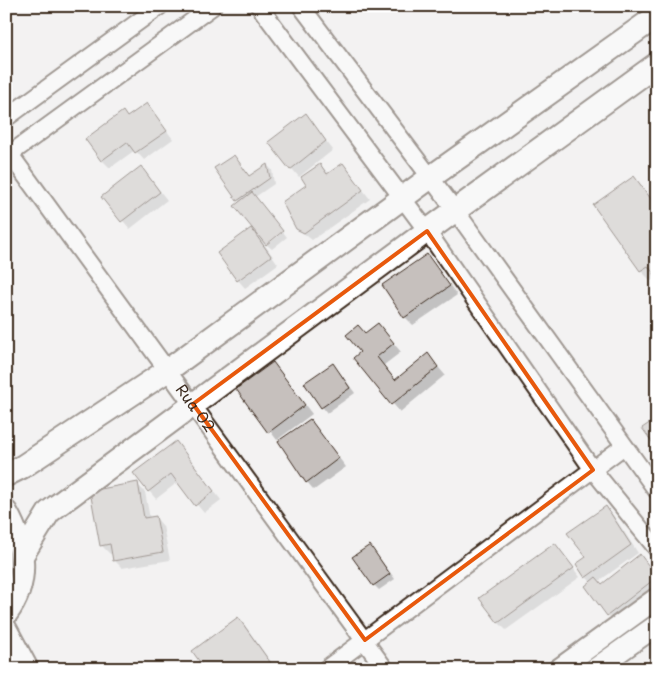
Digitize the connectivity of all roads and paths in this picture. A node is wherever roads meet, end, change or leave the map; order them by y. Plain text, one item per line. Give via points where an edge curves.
1 (160, 6) edge
2 (214, 6) edge
3 (259, 6) edge
4 (301, 6) edge
5 (657, 16) edge
6 (657, 64) edge
7 (6, 118) edge
8 (8, 152) edge
9 (431, 176) junction
10 (402, 198) junction
11 (456, 210) junction
12 (427, 231) junction
13 (168, 370) junction
14 (193, 404) junction
15 (624, 446) junction
16 (593, 470) junction
17 (6, 475) edge
18 (657, 491) edge
19 (6, 512) edge
20 (657, 548) edge
21 (23, 554) junction
22 (657, 598) edge
23 (6, 614) edge
24 (657, 625) edge
25 (6, 628) edge
26 (365, 640) junction
27 (28, 669) edge
28 (326, 669) edge
29 (385, 669) edge
30 (559, 669) edge
31 (595, 669) edge

1 - 7 street
2 - 8 street
3 - 10 street
4 - 9 street
5 - 9 main road
6 - 11 main road
8 - 13 street, Rua 02
9 - 10 main road
9 - 11 street
10 - 12 street
10 - 13 main road
11 - 12 main road
11 - 15 street
12 - 14 main road
12 - 16 street
13 - 14 street, Rua 02
13 - 17 main road
14 - 21 main road via 53,508
14 - 26 street, Rua 02
15 - 16 street
15 - 18 street
16 - 20 street
16 - 26 street
19 - 21 main road via 17,532
21 - 23 main road via 21,583
22 - 30 street
24 - 31 street
25 - 27 street
26 - 28 street
26 - 29 street, Rua 02

